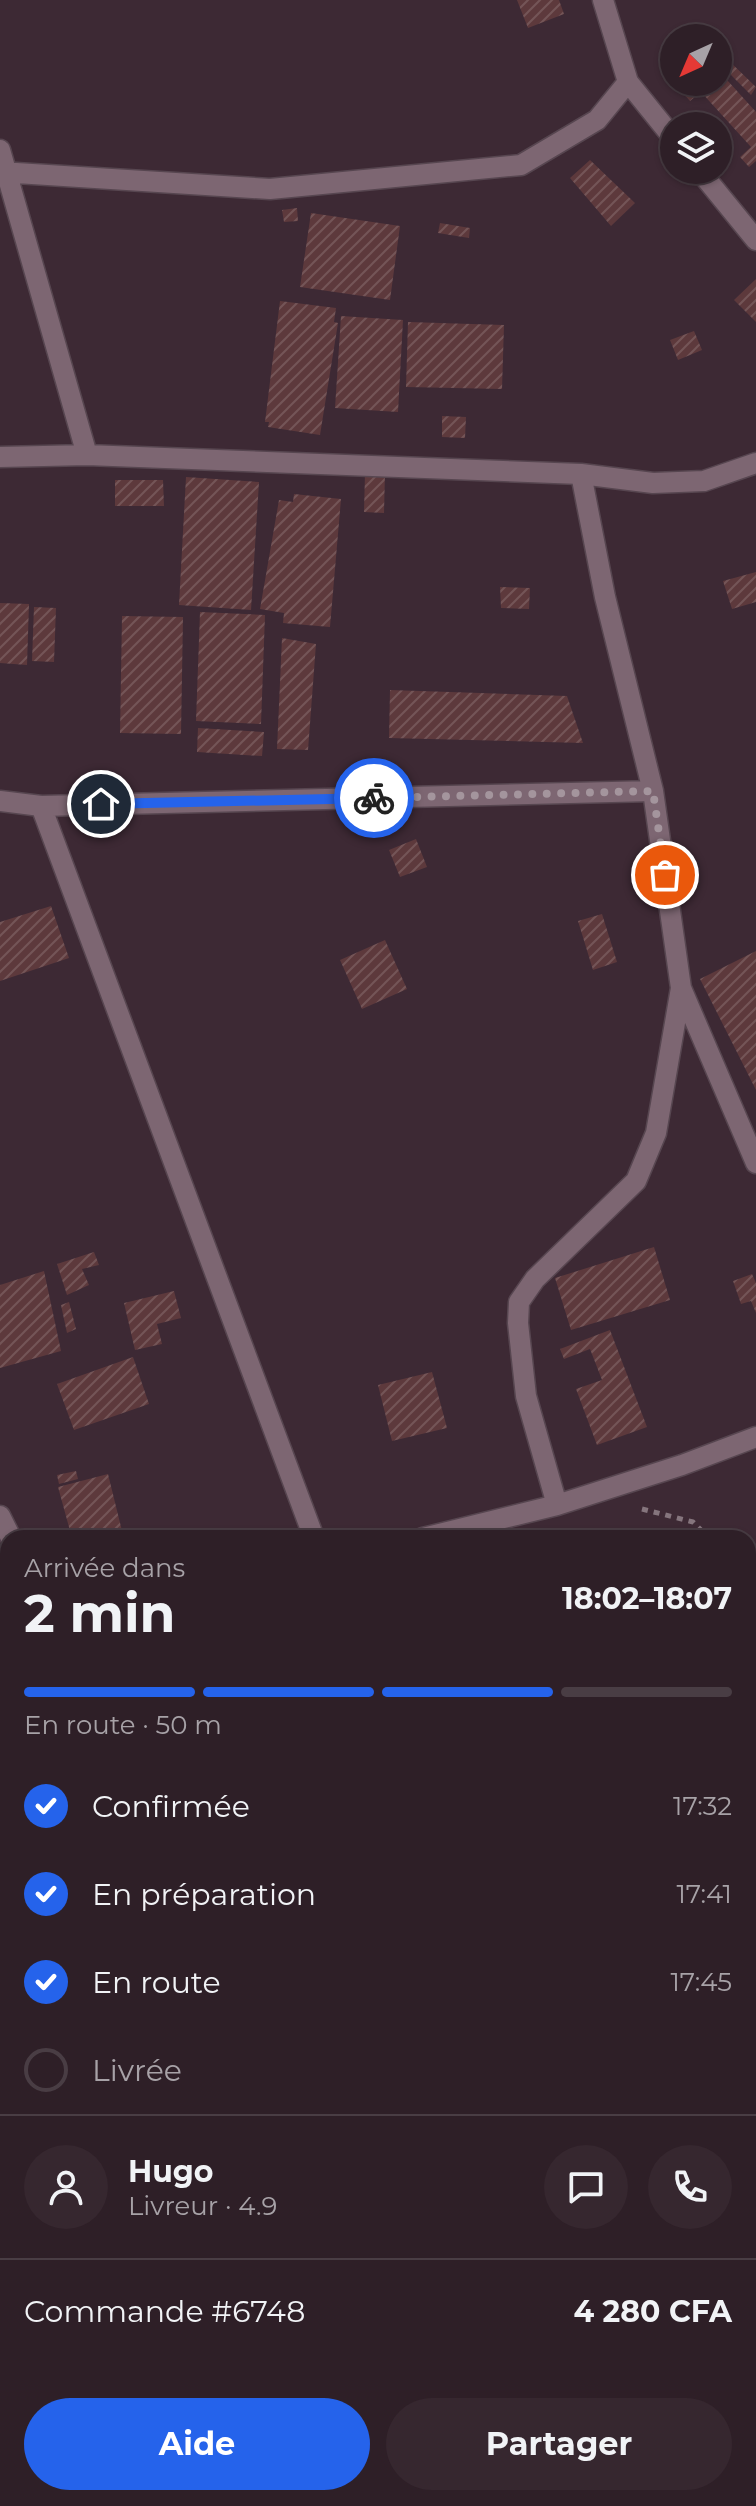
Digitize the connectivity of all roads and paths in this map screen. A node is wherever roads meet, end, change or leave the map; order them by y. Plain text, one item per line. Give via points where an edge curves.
1 (603, 0) edge
2 (628, 82) junction
3 (660, 122) edge
4 (0, 150) edge
5 (3, 172) edge
6 (710, 184) edge
7 (756, 240) edge
8 (87, 455) junction
9 (0, 457) edge
10 (756, 463) edge
11 (581, 474) junction
12 (653, 791) junction
13 (0, 801) edge
14 (41, 806) junction
15 (681, 988) junction
16 (756, 1163) edge
17 (756, 1437) edge
18 (557, 1505) junction
19 (311, 1530) edge
20 (455, 1530) edge

1 - 2 street
2 - 3 street
2 - 5 street via 597,120 521,165 270,189
4 - 5 street
5 - 8 street
6 - 7 street
8 - 9 street
8 - 11 street
10 - 11 street via 704,481 653,483
11 - 12 street
12 - 14 street
12 - 15 street
13 - 14 street
14 - 19 street
15 - 16 street
15 - 18 street via 656,1133 636,1181 535,1279 519,1302 526,1396
17 - 18 street
18 - 20 street

